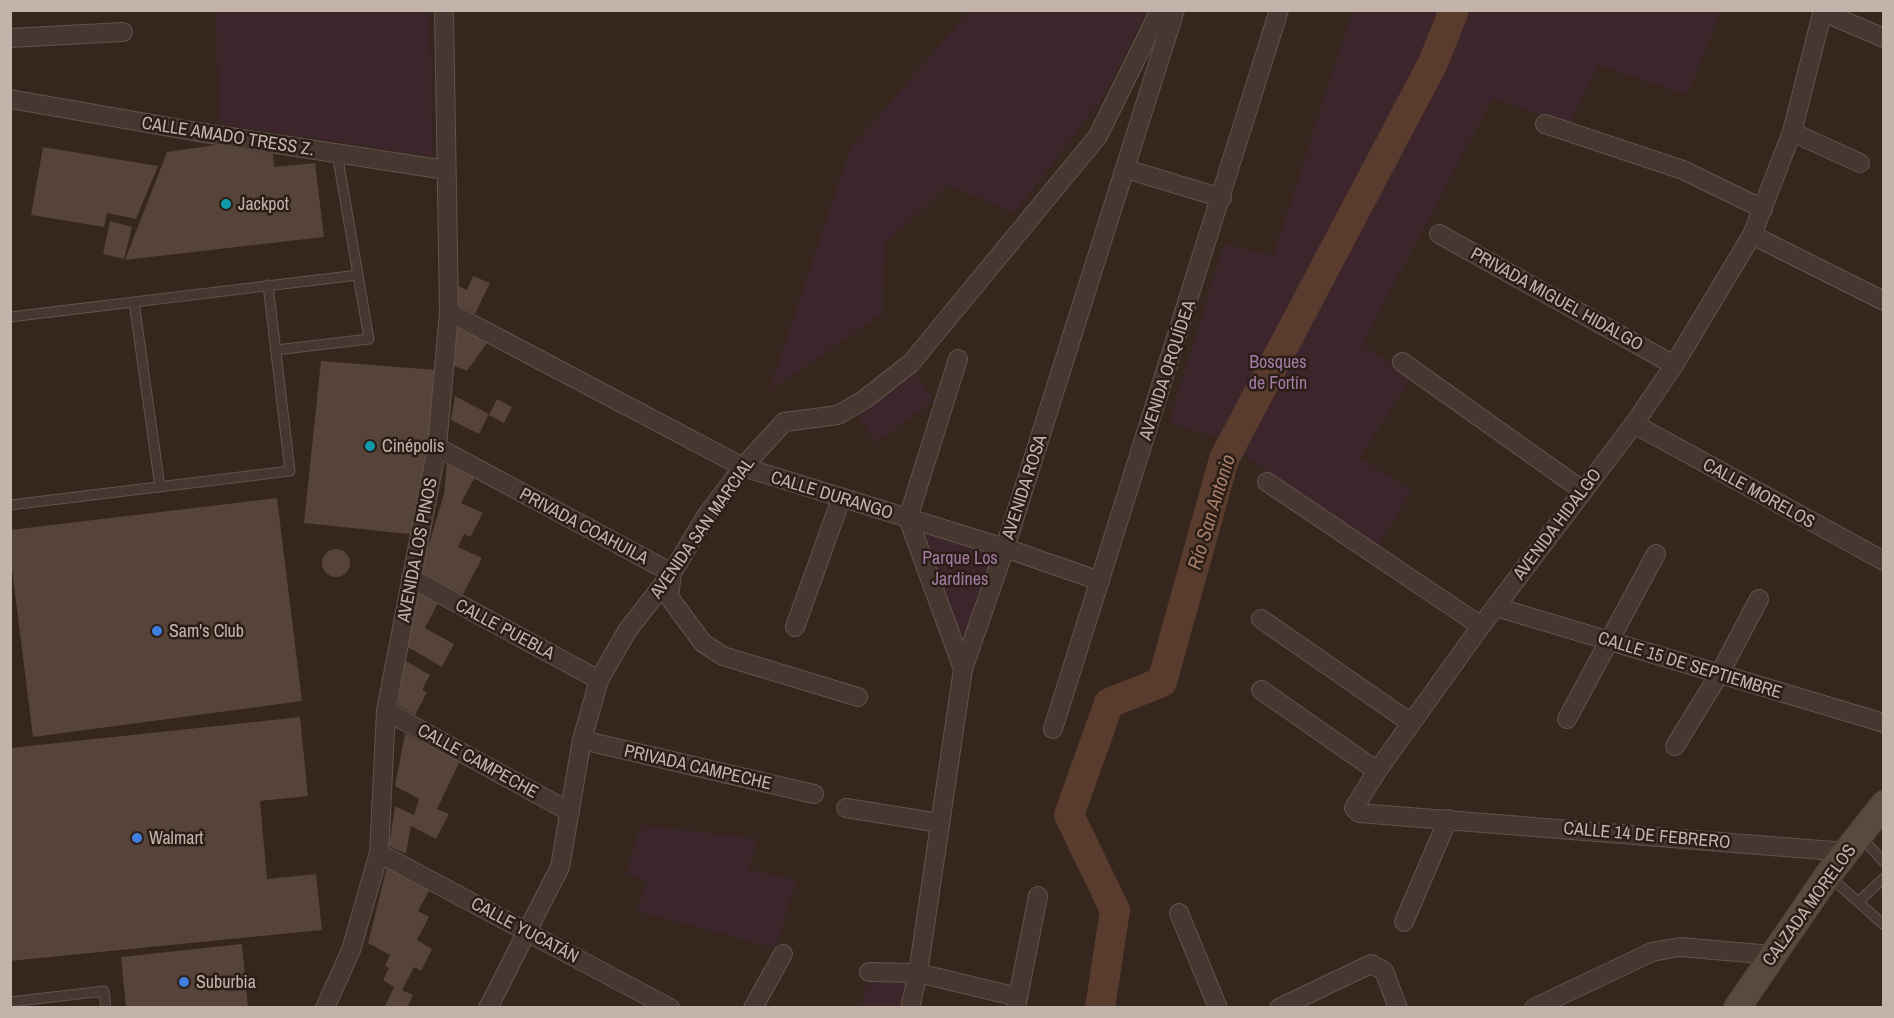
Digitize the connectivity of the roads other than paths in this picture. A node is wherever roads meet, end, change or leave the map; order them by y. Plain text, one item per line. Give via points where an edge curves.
1 (444, 10) edge
2 (1160, 10) edge
3 (1175, 10) edge
4 (1279, 10) edge
5 (1823, 11) edge
6 (123, 32) dead end
7 (10, 38) edge
8 (1884, 38) edge
9 (10, 99) edge
10 (1545, 124) dead end
11 (1792, 132) junction
12 (338, 153) junction
13 (1860, 163) dead end
14 (1126, 169) junction
15 (446, 170) junction
16 (1222, 198) junction
17 (1763, 209) junction
18 (1439, 234) dead end
19 (1752, 235) junction
20 (358, 275) junction
21 (268, 285) junction
22 (1884, 301) edge
23 (134, 302) junction
24 (449, 312) junction
25 (10, 317) edge
26 (276, 350) junction
27 (958, 359) dead end
28 (1402, 362) dead end
29 (1674, 365) junction
30 (1634, 424) junction
31 (437, 447) junction
32 (742, 467) junction
33 (1267, 482) dead end
34 (160, 487) junction
35 (1582, 490) junction
36 (841, 500) junction
37 (10, 505) edge
38 (908, 518) junction
39 (1005, 548) junction
40 (1656, 554) dead end
41 (1884, 561) edge
42 (672, 573) junction
43 (411, 578) junction
44 (1100, 581) junction
45 (1759, 599) dead end
46 (1496, 607) junction
47 (1261, 619) dead end
48 (1481, 626) junction
49 (795, 627) dead end
50 (1609, 641) junction
51 (963, 669) junction
52 (1720, 673) junction
53 (599, 680) junction
54 (1261, 690) dead end
55 (858, 697) dead end
56 (386, 711) junction
57 (1567, 719) dead end
58 (1411, 723) junction
59 (1884, 723) edge
60 (1053, 729) dead end
61 (582, 740) junction
62 (1675, 746) dead end
63 (1377, 771) junction
64 (814, 794) dead end
65 (1884, 804) edge
66 (846, 808) dead end
67 (1354, 808) joint
68 (570, 812) junction
69 (1448, 819) junction
70 (940, 823) junction
71 (1853, 843) junction
72 (379, 853) junction
73 (1884, 862) edge
74 (1828, 875) junction
75 (1884, 878) edge
76 (1038, 896) dead end
77 (1858, 902) junction
78 (1179, 913) dead end
79 (1404, 922) dead end
80 (1884, 925) edge
81 (527, 931) junction
82 (783, 954) dead end
83 (1772, 955) junction
84 (869, 972) dead end
85 (918, 974) junction
86 (10, 1002) edge
87 (1017, 1002) edge
88 (106, 1008) edge
89 (326, 1008) edge
90 (488, 1008) edge
91 (670, 1008) edge
92 (753, 1008) edge
93 (910, 1008) edge
94 (1218, 1008) edge
95 (1279, 1008) edge
96 (1398, 1008) edge
97 (1534, 1008) edge
98 (1737, 1008) edge

1 - 15 street, AVENIDA LOS PINOS
2 - 32 street, AVENIDA SAN MARCIAL via 1098,136 911,363 838,415 784,422
3 - 14 street, AVENIDA ROSA
4 - 16 street, AVENIDA ORQUÍDEA
5 - 8 street
5 - 11 street, AVENIDA HIDALGO
6 - 7 street
9 - 12 street, CALLE AMADO TRESS Z.
10 - 17 street via 1683,170
11 - 13 street
11 - 17 street, AVENIDA HIDALGO
12 - 15 street, CALLE AMADO TRESS Z.
12 - 20 lane
14 - 16 street
14 - 39 street, AVENIDA ROSA
15 - 24 street, AVENIDA LOS PINOS
16 - 44 street, AVENIDA ORQUÍDEA
17 - 19 street, AVENIDA HIDALGO
18 - 29 street, PRIVADA MIGUEL HIDALGO
19 - 22 street
19 - 29 street, AVENIDA HIDALGO
20 - 21 lane
20 - 26 lane via 369,339
21 - 23 lane
21 - 26 lane
23 - 25 lane
23 - 34 lane
24 - 31 street, AVENIDA LOS PINOS
24 - 32 street, CALLE DURANGO
26 - 34 lane via 290,471
27 - 38 street
28 - 35 street
29 - 30 street, AVENIDA HIDALGO
30 - 35 street, AVENIDA HIDALGO
30 - 41 street, CALLE MORELOS
31 - 42 street, PRIVADA COAHUILA
31 - 43 street, AVENIDA LOS PINOS
32 - 36 street, CALLE DURANGO
32 - 42 street, AVENIDA SAN MARCIAL via 706,516
33 - 48 street
34 - 37 lane
35 - 46 street, AVENIDA HIDALGO
36 - 38 street, CALLE DURANGO
36 - 49 street
38 - 39 street, CALLE DURANGO
38 - 51 street
39 - 44 street, CALLE DURANGO
39 - 51 street, AVENIDA ROSA
40 - 50 street
42 - 53 street, AVENIDA SAN MARCIAL via 627,631
42 - 55 street via 669,597 703,643 723,657
43 - 53 street, CALLE PUEBLA
43 - 56 street, AVENIDA LOS PINOS
44 - 60 street, AVENIDA ORQUÍDEA
45 - 52 street
46 - 48 street, AVENIDA HIDALGO
46 - 50 street, CALLE 15 DE SEPTIEMBRE
47 - 58 street
48 - 58 street, AVENIDA HIDALGO
50 - 52 street, CALLE 15 DE SEPTIEMBRE
50 - 57 street
51 - 70 street, AVENIDA ROSA
52 - 59 street, CALLE 15 DE SEPTIEMBRE
52 - 62 street
53 - 61 street, AVENIDA SAN MARCIAL
54 - 63 street
56 - 68 street, CALLE CAMPECHE
56 - 72 street, AVENIDA LOS PINOS
58 - 63 street, AVENIDA HIDALGO
61 - 64 street, PRIVADA CAMPECHE
61 - 68 street, AVENIDA SAN MARCIAL
63 - 67 street, AVENIDA HIDALGO
65 - 71 street, CALZADA MORELOS
66 - 70 street
67 - 69 street, CALLE 14 DE FEBRERO via 1359,813
68 - 81 street, AVENIDA SAN MARCIAL via 560,867
69 - 71 street, CALLE 14 DE FEBRERO
69 - 79 street
70 - 85 street, AVENIDA ROSA
71 - 73 lane
71 - 74 street, CALZADA MORELOS
72 - 81 street, CALLE YUCATÁN
72 - 89 street, AVENIDA LOS PINOS via 351,950
74 - 77 lane
74 - 83 street, CALZADA MORELOS
75 - 77 lane
76 - 87 street
77 - 80 lane
78 - 94 street
81 - 90 street, AVENIDA SAN MARCIAL
81 - 91 street, CALLE YUCATÁN
82 - 92 street
83 - 97 street via 1680,948 1652,952
83 - 98 street, CALZADA MORELOS
84 - 85 street
85 - 87 street
85 - 93 street, AVENIDA ROSA
86 - 88 lane via 104,992
95 - 96 street via 1371,964 1384,971

